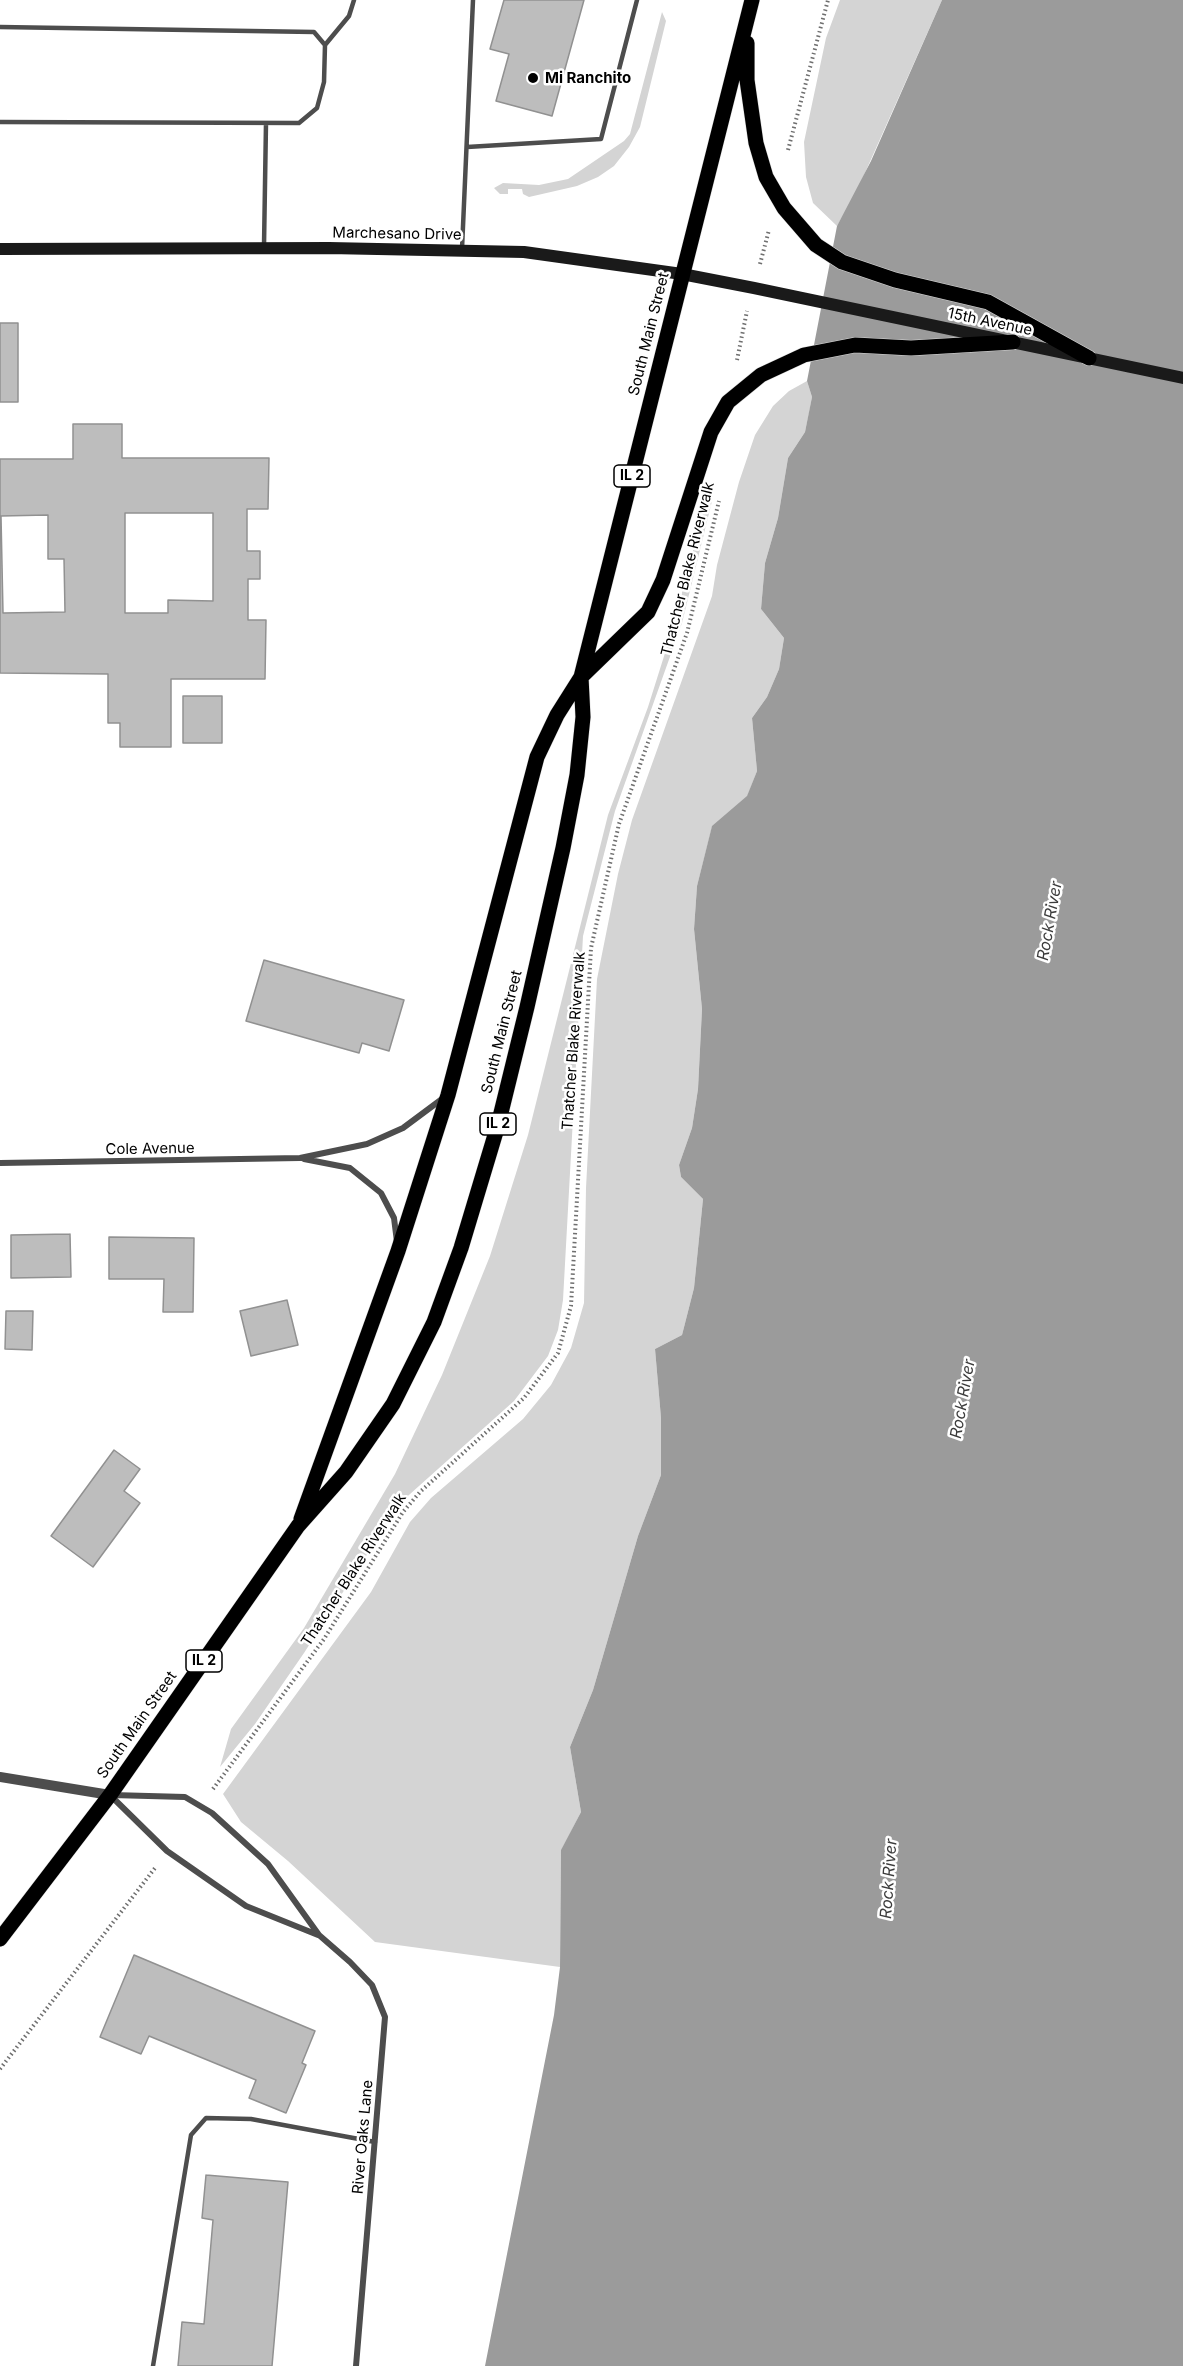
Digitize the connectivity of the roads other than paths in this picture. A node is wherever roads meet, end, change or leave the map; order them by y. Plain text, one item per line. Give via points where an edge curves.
1 (354, 0) edge
2 (473, 0) edge
3 (637, 0) edge
4 (752, 0) edge
5 (747, 20) junction
6 (0, 27) edge
7 (325, 45) junction
8 (0, 122) edge
9 (266, 123) junction
10 (467, 147) junction
11 (264, 248) junction
12 (0, 249) edge
13 (462, 251) junction
14 (682, 274) junction
15 (790, 295) joint
16 (1013, 342) junction
17 (1089, 358) junction
18 (1183, 378) edge
19 (581, 677) junction
20 (448, 1095) junction
21 (300, 1158) junction
22 (0, 1163) edge
23 (398, 1251) junction
24 (298, 1526) junction
25 (0, 1777) edge
26 (110, 1795) junction
27 (319, 1935) junction
28 (0, 1939) edge
29 (375, 2142) junction
30 (153, 2366) edge
31 (356, 2366) edge

1 - 7 lane via 349,16
2 - 10 lane
3 - 10 lane via 601,139
4 - 5 main road, South Main Street / IL 2
5 - 14 main road, South Main Street / IL 2
5 - 17 main road via 747,80 756,143 766,177 816,245 842,262 895,280 988,302
6 - 7 lane via 314,32
7 - 9 lane via 324,82 317,108 299,123
8 - 9 lane
9 - 11 lane
10 - 13 lane
11 - 12 main road, Marchesano Drive
11 - 13 main road, Marchesano Drive
13 - 14 main road, Marchesano Drive via 524,252
14 - 15 main road, Marchesano Drive
14 - 19 main road, South Main Street / IL 2
15 - 16 main road, 15th Avenue
16 - 17 main road, 15th Avenue
16 - 19 main road via 911,348 855,345 804,355 774,367 733,397 711,432 663,580 648,612
17 - 18 main road, 15th Avenue
19 - 20 main road, South Main Street / IL 2 via 537,757
19 - 24 main road, South Main Street / IL 2 via 584,717 564,848 498,1125 461,1248 434,1322 393,1404 346,1472
20 - 21 street, Cole Avenue via 403,1128 367,1144
20 - 23 main road, South Main Street / IL 2
21 - 22 street, Cole Avenue
21 - 23 street, Cole Avenue via 350,1168 381,1193 394,1218
23 - 24 main road, South Main Street / IL 2
24 - 26 main road, South Main Street / IL 2
25 - 26 street
26 - 27 street, River Oaks Lane via 167,1851 246,1906
26 - 27 street, River Oaks Lane via 185,1797 201,1806 268,1864
26 - 28 main road, South Main Street / IL 2
27 - 29 street, River Oaks Lane via 372,1985 385,2017
29 - 30 lane via 251,2119 207,2118 191,2135
29 - 31 street, River Oaks Lane

